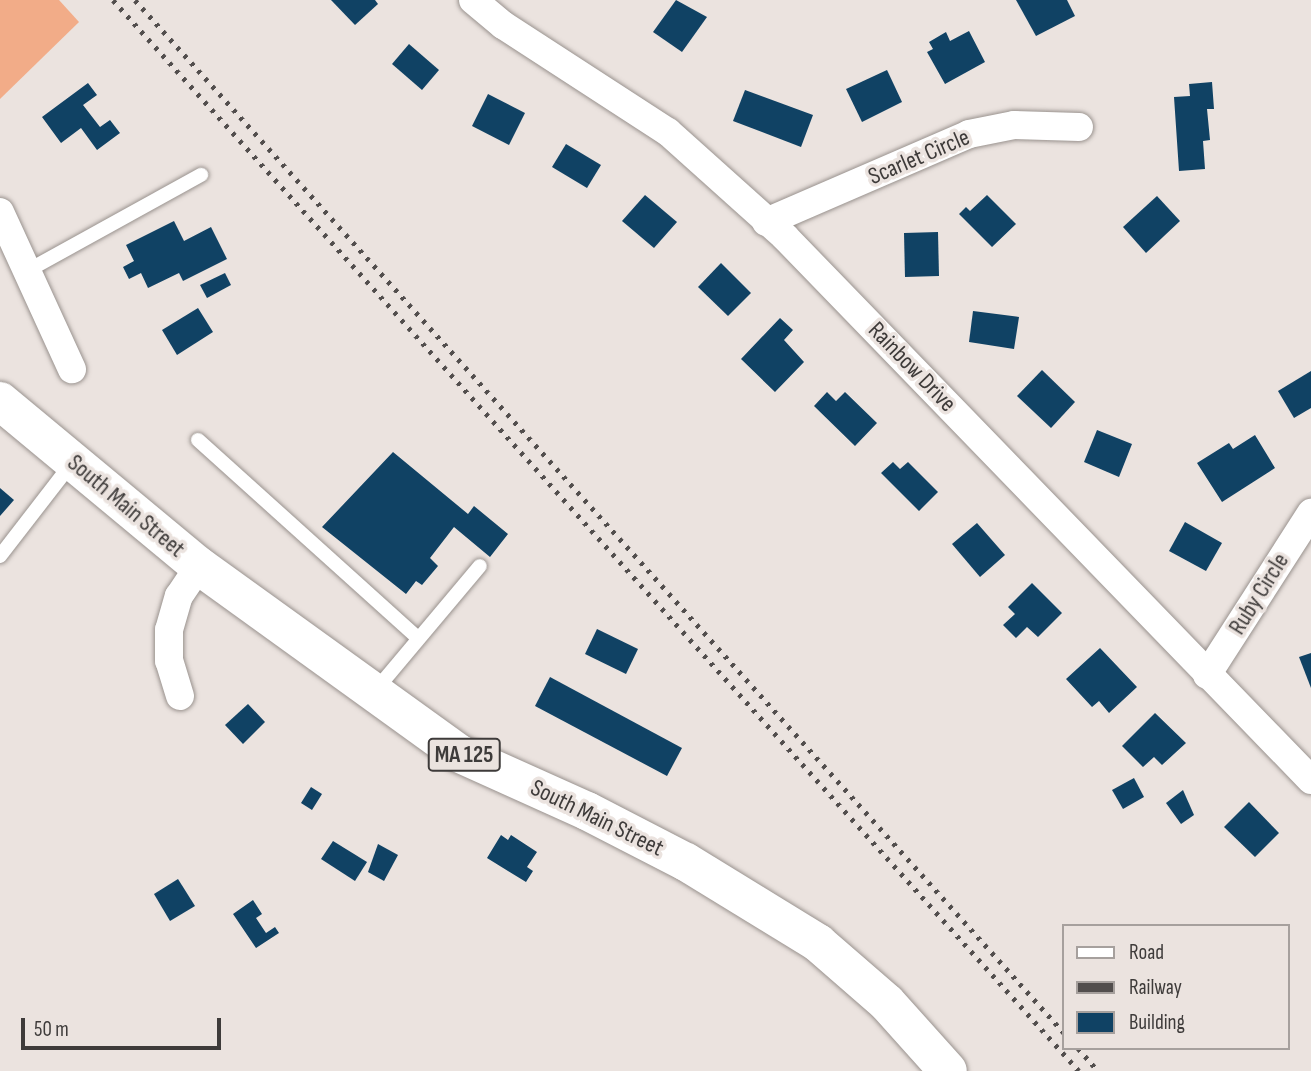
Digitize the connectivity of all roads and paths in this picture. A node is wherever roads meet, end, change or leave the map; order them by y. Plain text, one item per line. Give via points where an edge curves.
1 (484, 2) edge
2 (1079, 127) dead end
3 (201, 175) dead end
4 (0, 212) edge
5 (766, 222) junction
6 (27, 271) junction
7 (72, 369) dead end
8 (0, 401) edge
9 (198, 440) dead end
10 (74, 461) junction
11 (1311, 513) edge
12 (0, 556) edge
13 (199, 566) junction
14 (480, 566) dead end
15 (417, 638) junction
16 (1208, 675) junction
17 (374, 692) junction
18 (180, 696) dead end
19 (1311, 780) edge
20 (948, 1071) edge

1 - 5 street, Rainbow Drive via 668,132
2 - 5 street, Scarlet Circle via 1014,125 969,134
3 - 6 lane
4 - 6 street
5 - 16 street, Rainbow Drive
6 - 7 street
8 - 10 main road, South Main Street / MA 125
9 - 15 lane
10 - 12 lane
10 - 13 main road, South Main Street / MA 125
11 - 16 street, Ruby Circle
13 - 17 main road, South Main Street / MA 125
13 - 18 street via 179,596 169,630 169,661
14 - 15 lane
15 - 17 lane
16 - 19 street, Rainbow Drive
17 - 20 main road, South Main Street / MA 125 via 458,753 686,862 818,943 887,1003

